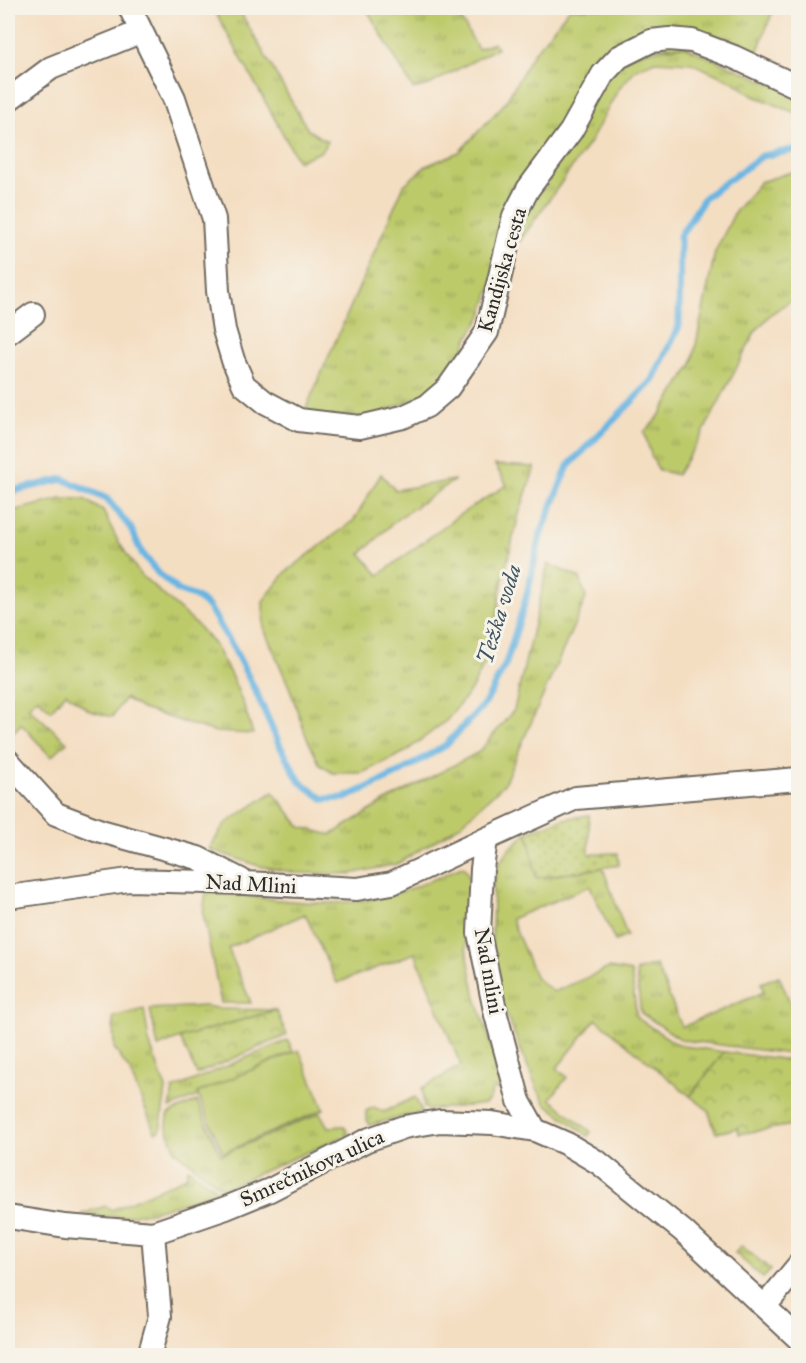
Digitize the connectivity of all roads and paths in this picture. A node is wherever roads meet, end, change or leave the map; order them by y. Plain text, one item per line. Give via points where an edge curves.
1 (129, 8) edge
2 (140, 32) junction
3 (798, 87) edge
4 (8, 100) edge
5 (33, 314) dead end
6 (8, 333) edge
7 (8, 761) edge
8 (798, 779) edge
9 (486, 839) junction
10 (245, 883) junction
11 (8, 897) edge
12 (535, 1130) junction
13 (8, 1217) edge
14 (153, 1233) junction
15 (798, 1266) edge
16 (765, 1306) junction
17 (798, 1338) edge
18 (149, 1356) edge

1 - 2 street, Kandijska cesta
2 - 3 street, Kandijska cesta via 174,98 214,219 224,330 244,385 265,402 299,420 360,427 427,406 448,388 468,360 487,332 514,216 528,189 571,131 603,74 619,57 651,42 692,41
2 - 4 street via 51,68
5 - 6 street
7 - 10 street via 56,814 198,858
8 - 9 street via 576,798
9 - 10 street, Nad Mlini via 392,883 357,889
9 - 12 street, Nad mlini via 479,933 519,1101
10 - 11 street, Nad Mlini via 129,880
12 - 14 street, Smrečnikova ulica via 440,1121 404,1128 367,1140 270,1190
12 - 16 street, Smrečnikova ulica via 599,1163 683,1231
13 - 14 street, Smrečnikova ulica
14 - 18 street via 160,1316
15 - 16 street
16 - 17 street, Smrečnikova ulica

